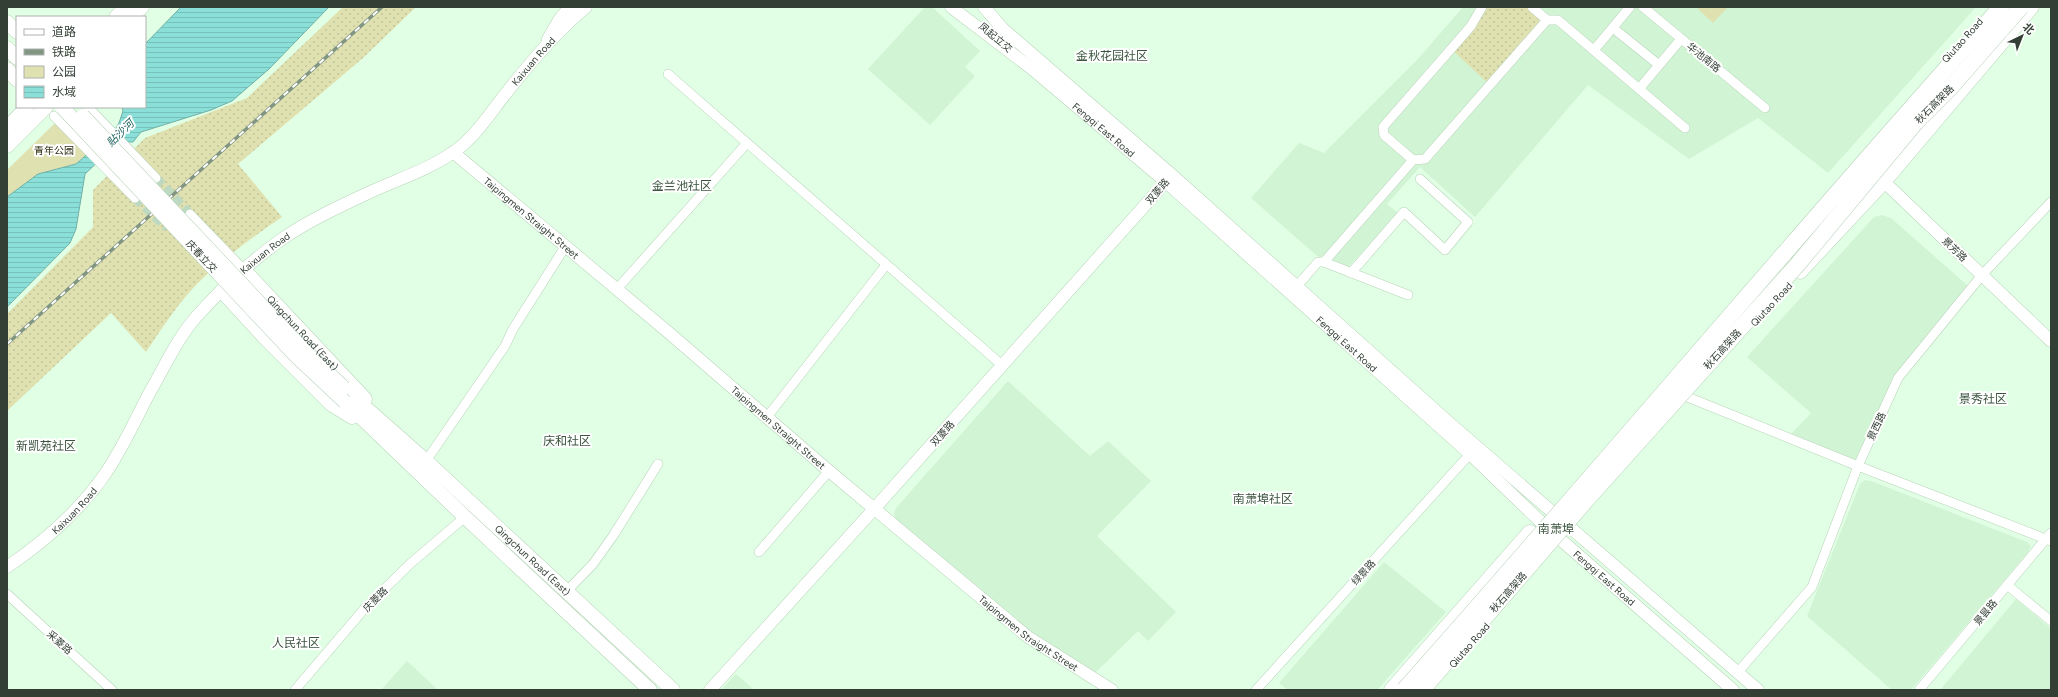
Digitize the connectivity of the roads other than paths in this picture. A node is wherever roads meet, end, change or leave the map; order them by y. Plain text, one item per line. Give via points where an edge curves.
1 (126, 7) edge
2 (142, 7) edge
3 (570, 7) edge
4 (586, 7) edge
5 (951, 7) edge
6 (960, 7) edge
7 (976, 7) edge
8 (984, 7) edge
9 (1482, 7) edge
10 (1532, 7) edge
11 (1630, 7) edge
12 (1643, 7) edge
13 (1992, 7) edge
14 (2001, 7) edge
15 (2021, 7) edge
16 (2032, 7) edge
17 (117, 16) edge
18 (133, 16) edge
19 (1547, 20) junction
20 (7, 22) edge
21 (1002, 28) junction
22 (1613, 28) junction
23 (16, 31) edge
24 (7, 37) edge
25 (1681, 39) junction
26 (16, 46) edge
27 (7, 48) edge
28 (1594, 50) junction
29 (540, 52) junction
30 (16, 57) edge
31 (1659, 65) junction
32 (1031, 68) junction
33 (7, 69) edge
34 (668, 74) dead end
35 (16, 79) edge
36 (1639, 89) junction
37 (26, 108) edge
38 (76, 108) edge
39 (89, 108) edge
40 (1765, 108) dead end
41 (50, 109) edge
42 (7, 128) edge
43 (1685, 128) dead end
44 (746, 143) junction
45 (7, 146) edge
46 (454, 153) junction
47 (1858, 158) junction
48 (1413, 160) junction
49 (156, 178) tunnel mouth
50 (1169, 178) junction
51 (1420, 179) dead end
52 (1884, 182) junction
53 (135, 198) tunnel mouth
54 (2051, 202) edge
55 (190, 214) tunnel mouth
56 (171, 232) tunnel mouth
57 (565, 247) junction
58 (1324, 262) junction
59 (886, 266) junction
60 (244, 270) junction
61 (1351, 273) junction
62 (1982, 275) junction
63 (1297, 286) junction
64 (617, 289) junction
65 (222, 291) junction
66 (1408, 295) dead end
67 (2051, 341) edge
68 (1002, 366) junction
69 (1685, 396) junction
70 (347, 398) junction
71 (767, 417) junction
72 (1637, 424) junction
73 (376, 432) junction
74 (393, 432) junction
75 (1470, 454) junction
76 (426, 461) junction
77 (658, 464) dead end
78 (1858, 466) junction
79 (829, 471) junction
80 (874, 509) junction
81 (1555, 512) junction
82 (465, 518) junction
83 (1545, 526) junction
84 (1570, 527) junction
85 (2049, 538) edge
86 (1560, 539) junction
87 (759, 552) dead end
88 (7, 567) edge
89 (2008, 584) junction
90 (566, 591) junction
91 (7, 594) edge
92 (2051, 621) edge
93 (1475, 631) junction
94 (1738, 672) junction
95 (112, 690) edge
96 (295, 690) edge
97 (650, 690) edge
98 (672, 690) edge
99 (710, 690) edge
100 (1112, 690) edge
101 (1256, 690) edge
102 (1392, 690) edge
103 (1398, 690) edge
104 (1404, 690) edge
105 (1422, 690) edge
106 (1430, 690) edge
107 (1733, 690) edge
108 (1758, 690) edge
109 (1919, 690) edge

1 - 17 main road
2 - 18 main road
3 - 29 main road
4 - 29 main road, Kaixuan Road
5 - 32 main road, Fengqi East Road
6 - 32 main road, 凤起立交
7 - 21 main road, 凤起立交
8 - 21 main road, Fengqi East Road
9 - 48 street via 1471,26 1383,127 1384,134
10 - 19 street
11 - 22 street
12 - 25 street, 华池南路
13 - 47 main road, Qiutao Road
14 - 72 highway, 秋石高架路, bridge via 1904,115
15 - 93 highway, 秋石高架路, bridge via 1951,88 1916,122 1798,264 1588,498
16 - 52 main road, Qiutao Road
19 - 28 street via 1558,20
19 - 48 street via 1425,159
20 - 23 main road
21 - 50 main road, Fengqi East Road
22 - 28 street
22 - 31 street
24 - 26 main road
25 - 31 street
25 - 40 street, 华池南路
27 - 30 main road
28 - 36 street
29 - 46 main road, Kaixuan Road via 482,125
31 - 36 street
32 - 50 main road, Fengqi East Road
33 - 35 main road
34 - 44 street
36 - 43 street
37 - 42 main road
38 - 70 main road, 庆春立交, bridge
39 - 49 street
41 - 45 main road
41 - 53 street
41 - 70 main road, 庆春立交, bridge via 296,356
44 - 59 street
44 - 64 street
46 - 57 main road, Taipingmen Straight Street
46 - 60 main road, Kaixuan Road via 324,215 284,238
47 - 52 main road, 景芳路
47 - 81 main road, Qiutao Road
48 - 58 street
50 - 63 main road, Fengqi East Road
50 - 68 main road, 双菱路
50 - 75 main road, Fengqi East Road
51 - 61 street via 1468,222 1445,250 1404,212
52 - 62 main road, 景芳路
52 - 69 main road, Qiutao Road
54 - 62 street, 景西路
55 - 60 street
56 - 65 street via 218,282
57 - 64 main road, Taipingmen Straight Street
57 - 76 street via 505,346
58 - 61 street
58 - 63 street via 1318,262
59 - 68 street
59 - 71 street
60 - 65 main road, Kaixuan Road
60 - 74 main road, Qingchun Road (East) via 355,386
61 - 66 street
62 - 67 main road, 景芳路
62 - 78 street, 景西路 via 1898,378
63 - 81 main road, Fengqi East Road via 1454,427
64 - 71 main road, Taipingmen Straight Street
65 - 73 main road, Qingchun Road (East) via 331,404
65 - 88 main road, Kaixuan Road via 195,318 106,473 83,503 56,531
68 - 80 main road, 双菱路
69 - 78 street
69 - 84 main road, Qiutao Road
70 - 73 main road, Qingchun Road (East)
70 - 74 main road, Qingchun Road (East)
71 - 79 main road, Taipingmen Straight Street
72 - 102 highway, bridge via 1556,504
72 - 104 highway, 秋石高架路, bridge
73 - 82 main road, Qingchun Road (East)
74 - 76 main road, Qingchun Road (East)
75 - 83 main road, Fengqi East Road
75 - 101 street, 绿景路
76 - 90 main road, Qingchun Road (East)
77 - 90 street via 613,536 592,564
78 - 85 street
78 - 94 street, 景西路 via 1812,587
79 - 80 main road, Taipingmen Straight Street
79 - 87 street
80 - 99 main road, 双菱路
80 - 100 main road, Taipingmen Straight Street via 1028,637
81 - 83 main road, Qiutao Road
81 - 84 main road, Fengqi East Road
82 - 96 street, 庆菱路 via 412,563 365,608
82 - 97 main road, Qingchun Road (East)
83 - 86 main road, Fengqi East Road
83 - 103 main road, Qiutao Road
84 - 86 main road, Qiutao Road
84 - 94 main road, Fengqi East Road
85 - 89 street, 景昙路
86 - 106 main road, Qiutao Road
86 - 107 main road, Fengqi East Road
89 - 92 street
89 - 109 street, 景昙路
90 - 98 main road, Qingchun Road (East)
91 - 95 street, 采菱路
93 - 105 highway, 秋石高架路, bridge
93 - 106 highway, bridge
94 - 108 main road, Fengqi East Road

